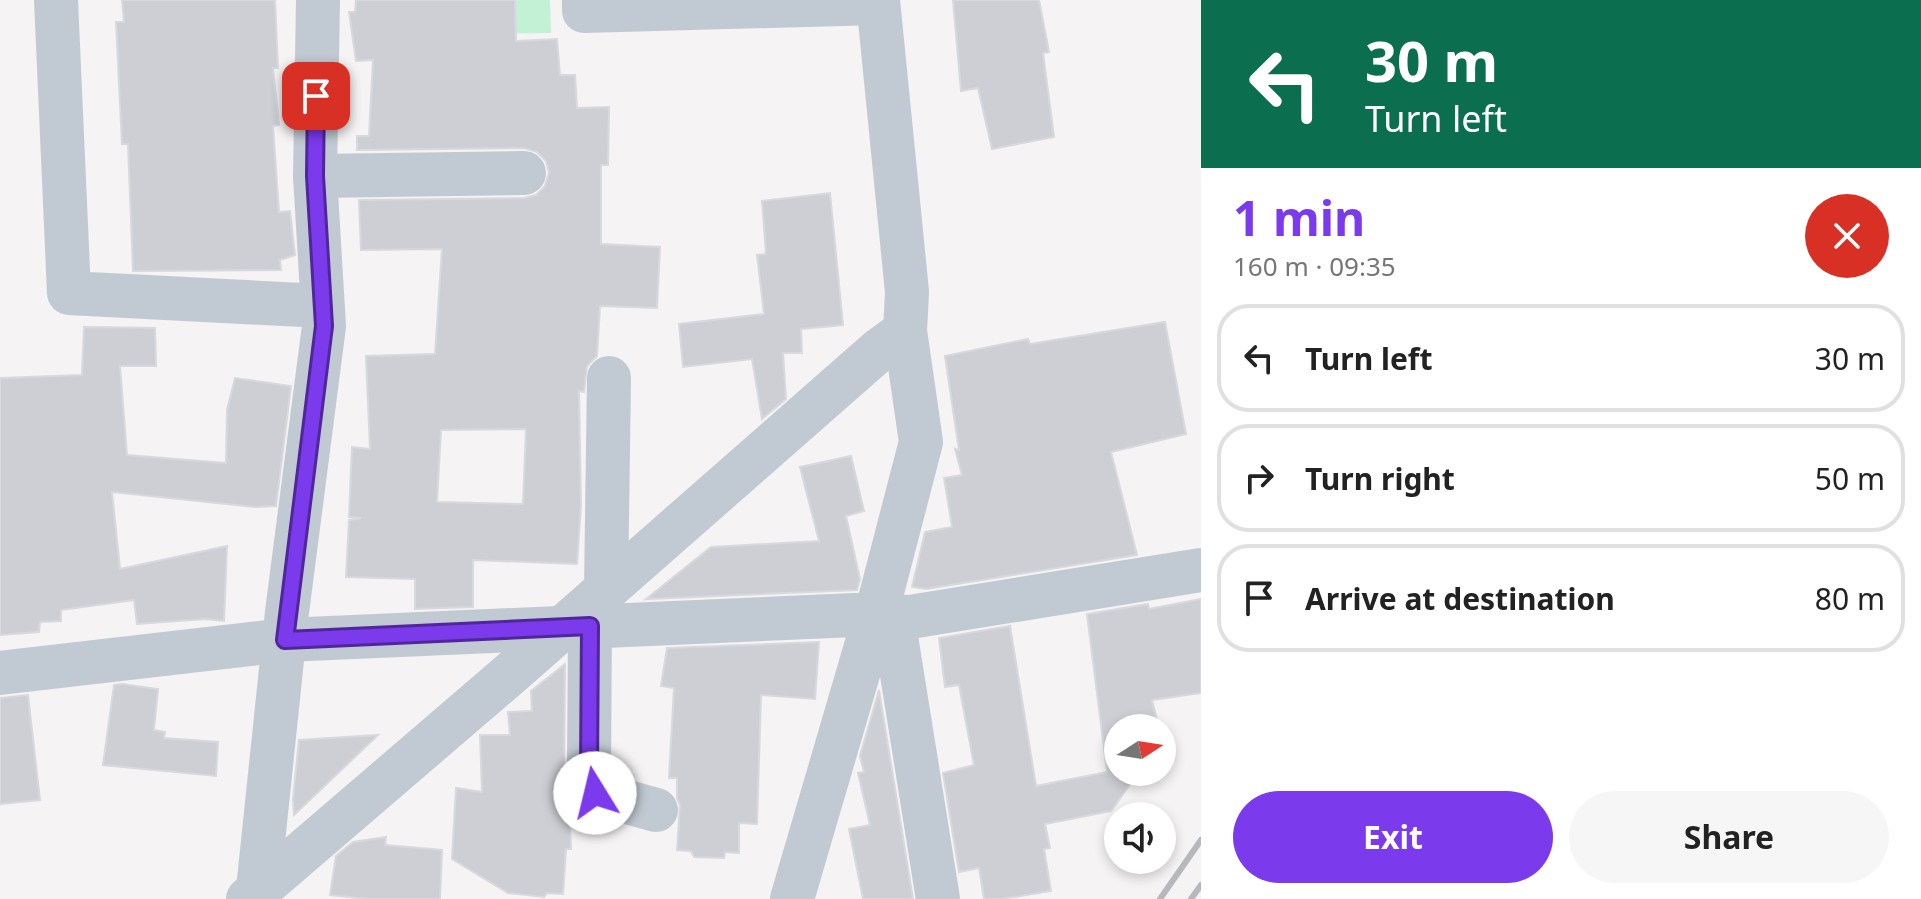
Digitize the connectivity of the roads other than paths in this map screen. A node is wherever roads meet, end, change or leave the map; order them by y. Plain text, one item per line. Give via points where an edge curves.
1 (56, 0) edge
2 (318, 0) edge
3 (584, 0) edge
4 (878, 1) edge
5 (524, 173) dead end
6 (315, 176) junction
7 (322, 306) junction
8 (905, 331) junction
9 (609, 378) dead end
10 (1201, 570) edge
11 (585, 614) junction
12 (883, 618) junction
13 (285, 640) junction
14 (0, 673) edge
15 (656, 810) dead end
16 (254, 896) edge
17 (792, 899) edge
18 (938, 899) edge

1 - 7 street via 69,293
2 - 6 street
3 - 4 street via 584,11
4 - 8 street via 907,292
5 - 6 street
6 - 7 street
7 - 13 street via 324,326
8 - 11 street
8 - 12 street via 921,442
9 - 11 street
10 - 12 street
11 - 12 street
11 - 13 street
11 - 15 street via 589,771 595,793
11 - 16 street
12 - 17 street
12 - 18 street
13 - 14 street
13 - 16 street

